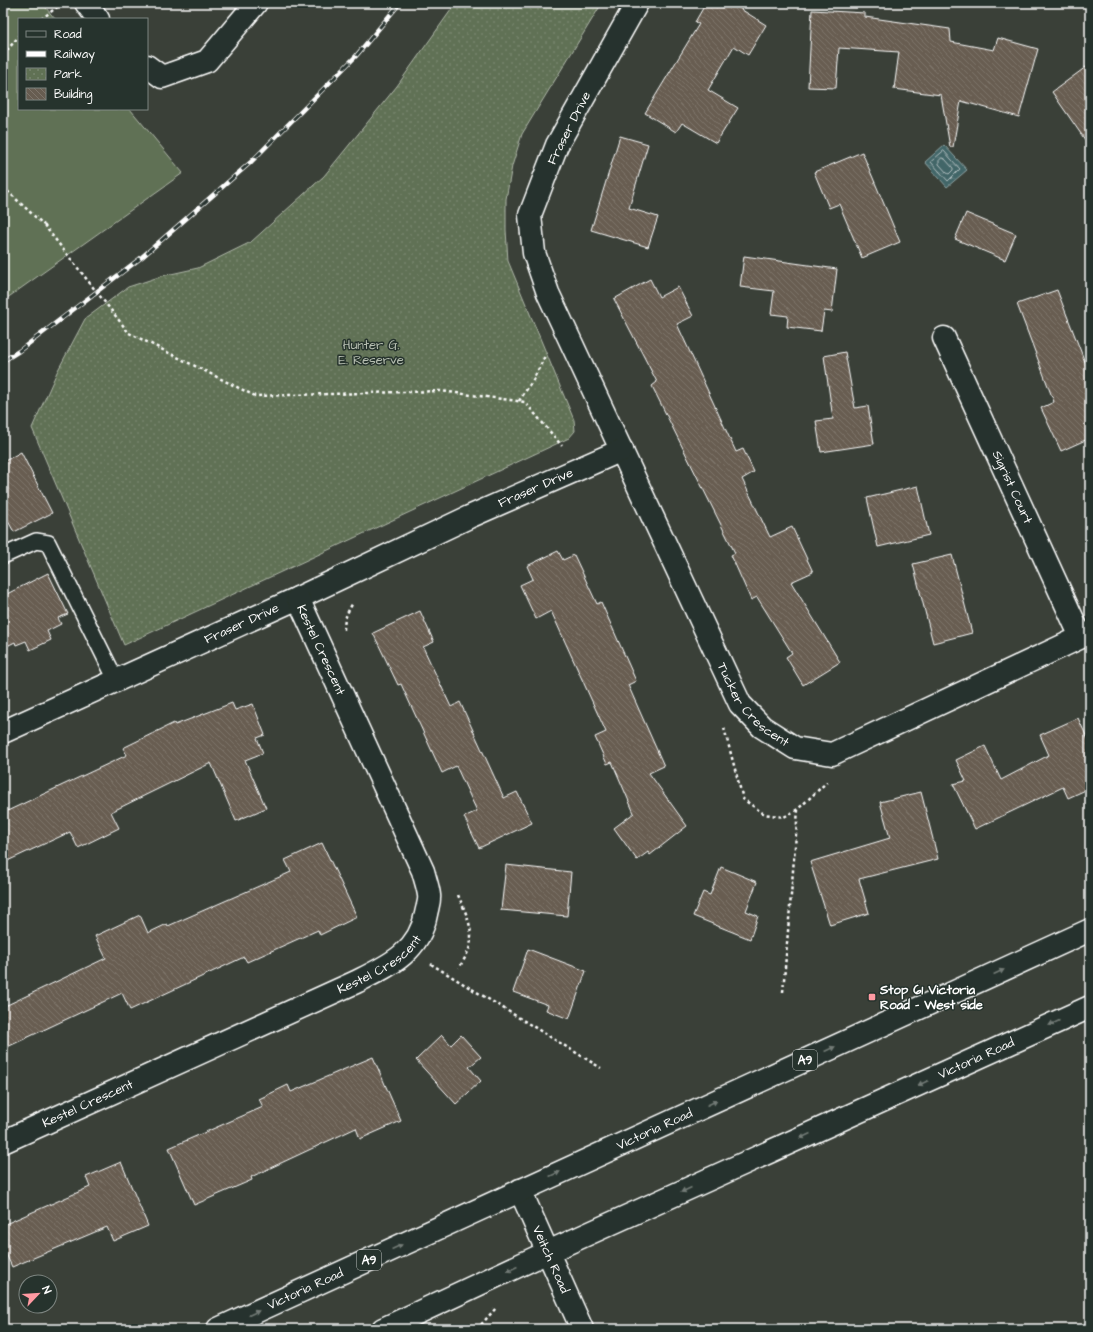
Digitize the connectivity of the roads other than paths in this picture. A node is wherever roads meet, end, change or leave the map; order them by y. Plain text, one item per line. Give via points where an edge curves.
1 (86, 3) edge
2 (256, 3) edge
3 (637, 3) edge
4 (97, 18) edge
5 (148, 67) edge
6 (944, 338) dead end
7 (622, 450) junction
8 (3, 556) edge
9 (298, 598) junction
10 (1085, 635) edge
11 (116, 680) junction
12 (3, 732) edge
13 (1090, 930) edge
14 (1090, 1007) edge
15 (3, 1142) edge
16 (520, 1190) junction
17 (548, 1252) junction
18 (218, 1329) edge
19 (382, 1329) edge
20 (582, 1329) edge

1 - 4 main road
2 - 5 main road via 207,61 162,77
3 - 7 main road, Fraser Drive via 557,145 530,215 534,253 548,293
6 - 10 main road, Sigrist Court
7 - 9 main road, Fraser Drive
7 - 10 main road, Tucker Crescent via 740,704 762,727 795,748 832,754
8 - 11 lane via 36,541 48,543
9 - 11 main road, Fraser Drive
9 - 15 main road, Kestel Crescent via 423,871 429,896 425,922 415,941 408,951 388,966 356,982
11 - 12 main road, Fraser Drive
16 -> 13 main road, Victoria Road / A9
14 -> 17 main road, Victoria Road
16 - 17 main road, Veitch Road
18 -> 16 main road, Victoria Road / A9
17 -> 19 main road, Victoria Road
17 - 20 main road, Veitch Road

